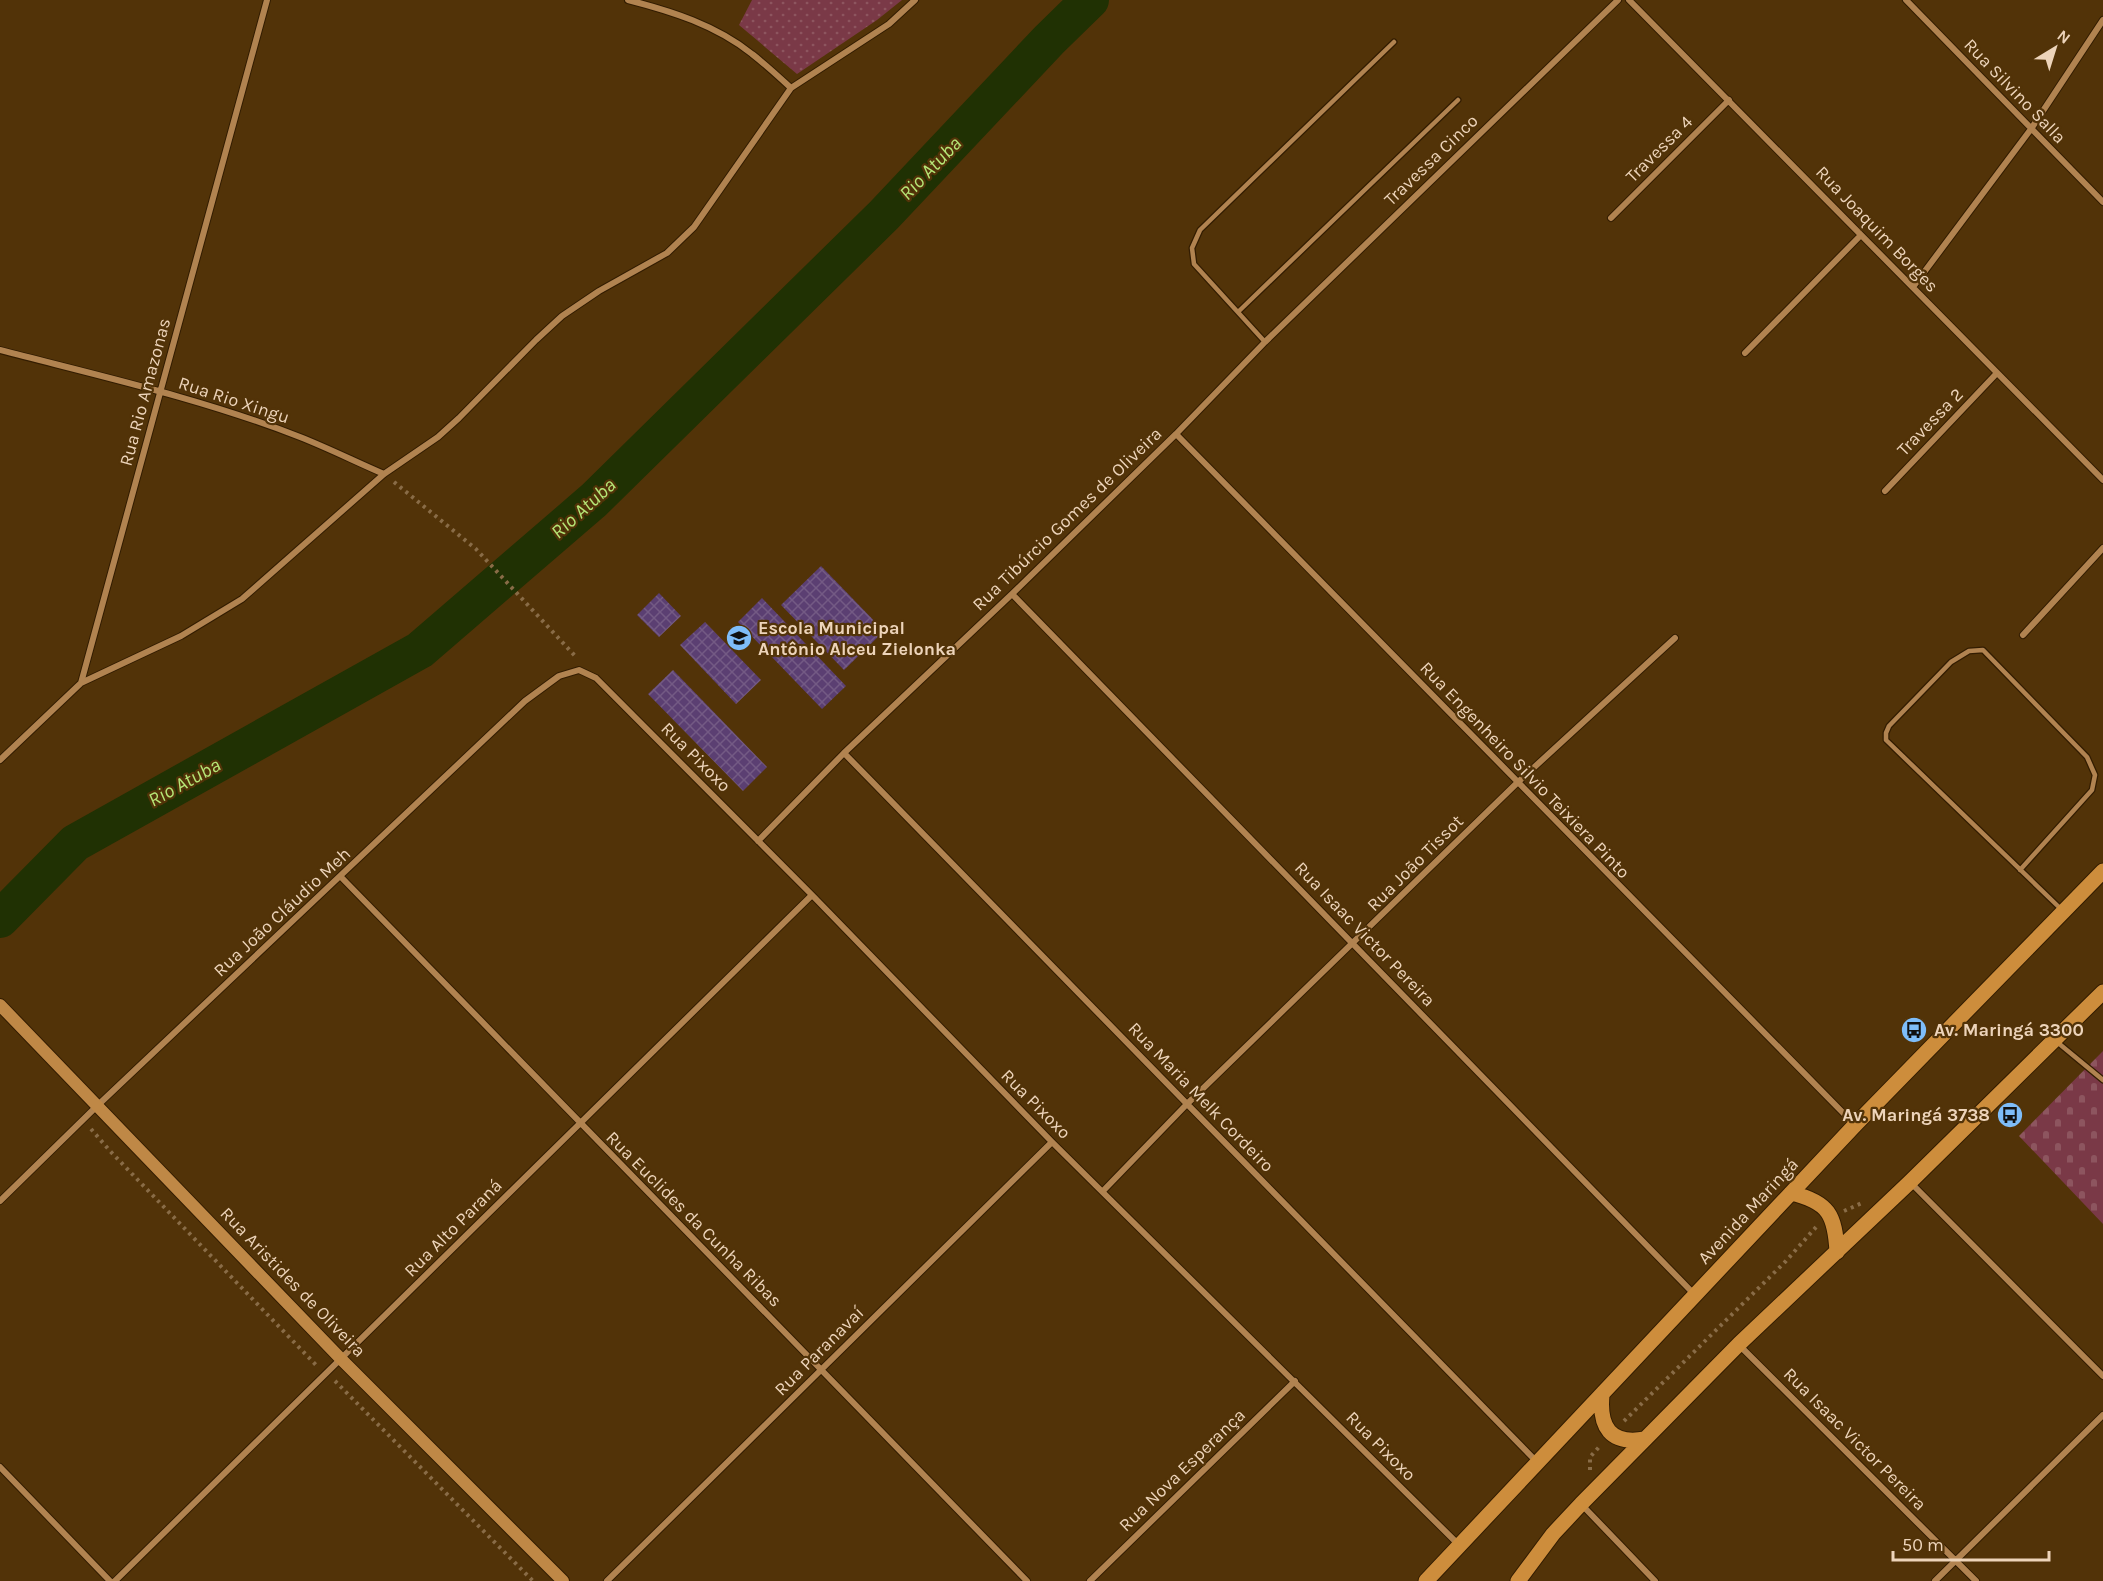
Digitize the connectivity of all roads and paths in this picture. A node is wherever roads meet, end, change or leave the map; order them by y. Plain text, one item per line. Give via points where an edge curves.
1 (267, 0) edge
2 (628, 0) edge
3 (915, 0) edge
4 (1618, 0) edge
5 (1629, 0) edge
6 (1906, 0) edge
7 (2103, 20) edge
8 (1394, 42) dead end
9 (791, 88) junction
10 (1458, 100) dead end
11 (1729, 100) junction
12 (2031, 129) junction
13 (2103, 202) edge
14 (1611, 218) dead end
15 (1861, 235) junction
16 (1913, 287) junction
17 (1238, 312) junction
18 (1265, 342) junction
19 (0, 350) edge
20 (1745, 353) dead end
21 (1997, 373) junction
22 (160, 392) junction
23 (1176, 434) junction
24 (384, 474) junction
25 (2103, 480) edge
26 (1885, 491) dead end
27 (2103, 548) edge
28 (1012, 594) junction
29 (554, 633) dead end
30 (2023, 635) dead end
31 (1675, 638) dead end
32 (596, 678) joint
33 (81, 683) junction
34 (844, 753) junction
35 (0, 760) edge
36 (1517, 783) junction
37 (758, 841) junction
38 (2020, 870) junction
39 (2103, 872) edge
40 (341, 877) junction
41 (812, 895) junction
42 (2063, 911) junction
43 (1354, 944) junction
44 (2103, 992) edge
45 (0, 1005) edge
46 (2055, 1040) junction
47 (2103, 1080) edge
48 (1187, 1104) junction
49 (97, 1106) junction
50 (580, 1124) junction
51 (1855, 1125) junction
52 (98, 1136) dead end
53 (1052, 1142) junction
54 (1911, 1182) junction
55 (1103, 1191) junction
56 (1791, 1193) junction
57 (0, 1201) edge
58 (1820, 1223) dead end
59 (1837, 1252) junction
60 (1695, 1295) junction
61 (1739, 1344) junction
62 (341, 1359) junction
63 (315, 1364) dead end
64 (822, 1370) junction
65 (2103, 1376) edge
66 (1295, 1381) junction
67 (342, 1387) dead end
68 (1602, 1395) junction
69 (2103, 1415) edge
70 (1624, 1421) dead end
71 (1645, 1439) junction
72 (1537, 1462) junction
73 (0, 1467) edge
74 (1581, 1504) junction
75 (1460, 1546) junction
76 (1956, 1561) junction
77 (110, 1581) edge
78 (115, 1581) edge
79 (533, 1581) edge
80 (563, 1581) edge
81 (607, 1581) edge
82 (1028, 1581) edge
83 (1090, 1581) edge
84 (1426, 1581) edge
85 (1518, 1581) edge
86 (1655, 1581) edge
87 (1935, 1581) edge
88 (1976, 1581) edge

1 - 22 street, Rua Rio Amazonas
2 - 9 street via 718,32 751,52
3 - 9 street via 889,24
4 - 18 street, Travessa Cinco
5 - 11 street, Rua Joaquim Borges
6 - 12 street, Rua Silvino Salla
7 - 12 street
8 - 17 lane via 1200,230 1192,248 1194,264
9 - 24 street via 682,241 562,316 438,437
10 - 17 lane
11 - 14 street, Travessa 4
11 - 15 street, Rua Joaquim Borges
12 - 13 street, Rua Silvino Salla
12 - 16 street
15 - 16 street, Rua Joaquim Borges
15 - 20 street
16 - 21 street, Rua Joaquim Borges
17 - 18 lane
18 - 23 street, Rua Tibúrcio Gomes de Oliveira
19 - 22 street, Rua Rio Xingu
21 - 25 street, Rua Joaquim Borges
21 - 26 street, Travessa 2
22 - 24 street, Rua Rio Xingu via 301,437
22 - 33 street, Rua Rio Amazonas
23 - 28 street, Rua Tibúrcio Gomes de Oliveira
23 - 36 street, Rua Engenheiro Silvio Teixiera Pinto
24 - 29 path via 476,549
24 - 33 street via 242,599 181,636
27 - 30 street
28 - 34 street, Rua Tibúrcio Gomes de Oliveira
28 - 43 street, Rua Isaac Victor Pereira
31 - 36 street, Rua João Tissot
32 - 37 street, Rua Pixoxo
32 - 40 street, Rua João Cláudio Meh via 579,670 559,676 525,701
33 - 35 street
34 - 37 street, Rua Tibúrcio Gomes de Oliveira
34 - 48 street, Rua Maria Melk Cordeiro
36 - 43 street, Rua João Tissot
36 - 51 street, Rua Engenheiro Silvio Teixiera Pinto
37 - 41 street, Rua Pixoxo
38 - 38 lane via 2092,790 2095,775 2087,757 1983,650 1969,651 1951,662 1889,726 1887,740
38 - 42 lane
39 - 42 main road, Avenida Maringá
40 - 49 street, Rua João Cláudio Meh
40 - 50 street, Rua Euclides da Cunha Ribas
41 - 50 street, Rua Alto Paraná
41 - 53 street, Rua Pixoxo
42 - 51 main road, Avenida Maringá
43 - 48 street, Rua João Tissot
43 - 60 street, Rua Isaac Victor Pereira
44 - 46 main road
45 - 49 main road, Rua Aristides de Oliveira
46 - 47 lane
46 - 54 main road
48 - 55 street, Rua João Tissot
48 - 72 street, Rua Maria Melk Cordeiro
49 - 57 street, Rua João Cláudio Meh
49 - 62 main road, Rua Aristides de Oliveira
50 - 62 street, Rua Alto Paraná
50 - 64 street, Rua Euclides da Cunha Ribas
51 - 56 main road, Avenida Maringá
52 - 63 path
53 - 55 street, Rua Pixoxo
53 - 64 street, Rua Paranavaí
54 - 59 main road
54 - 65 street
55 - 66 street, Rua Pixoxo
56 - 59 main road via 1819,1203 1832,1217
56 - 60 main road, Avenida Maringá
58 - 70 path via 1786,1262
59 - 61 main road
60 - 68 main road, Avenida Maringá
61 - 71 main road
61 - 76 street, Rua Isaac Victor Pereira
62 - 78 street, Rua Alto Paraná
62 - 80 main road, Rua Aristides de Oliveira
64 - 81 street, Rua Paranavaí
64 - 82 street, Rua Euclides da Cunha Ribas
66 - 75 street, Rua Pixoxo
66 - 83 street, Rua Nova Esperança
67 - 79 path
68 - 71 main road via 1600,1410 1612,1434 1631,1442
68 - 72 main road, Avenida Maringá
69 - 76 street
71 - 74 main road
72 - 75 main road, Avenida Maringá
73 - 77 street
74 - 85 main road
74 - 86 street
75 - 84 main road, Avenida Maringá
76 - 87 street
76 - 88 street, Rua Isaac Victor Pereira

